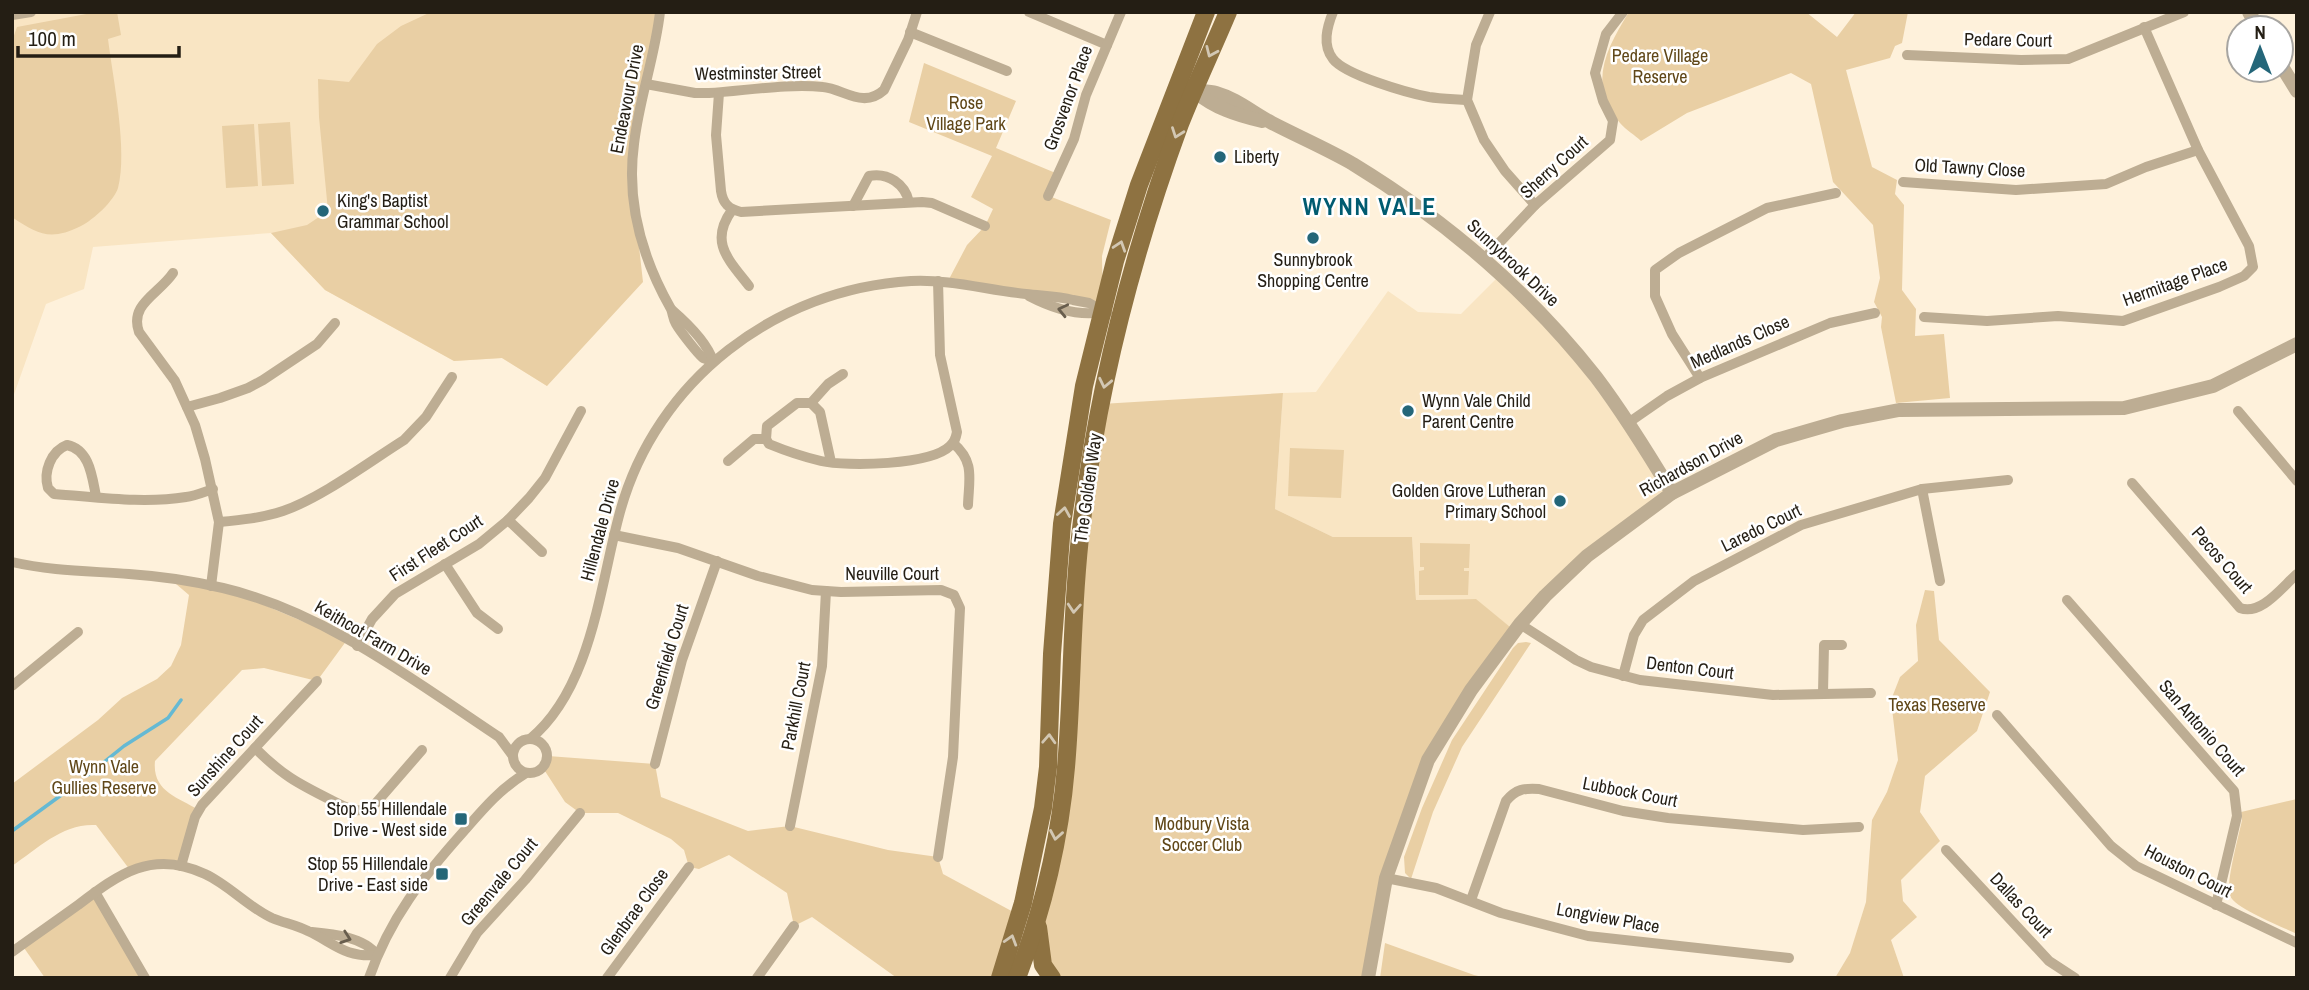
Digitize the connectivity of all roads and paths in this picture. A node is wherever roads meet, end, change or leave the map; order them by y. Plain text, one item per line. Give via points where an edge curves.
1 (31, 12) edge
2 (660, 12) edge
3 (917, 12) edge
4 (1029, 12) edge
5 (1121, 12) edge
6 (1206, 12) edge
7 (1228, 12) edge
8 (1333, 12) edge
9 (1490, 12) edge
10 (1623, 12) edge
11 (2184, 12) edge
12 (12, 15) edge
13 (2144, 27) junction
14 (911, 32) junction
15 (1107, 45) junction
16 (1907, 55) dead end
17 (1007, 71) dead end
18 (646, 84) junction
19 (1185, 88) junction
20 (719, 93) junction
21 (1467, 100) junction
22 (2198, 150) junction
23 (1903, 182) dead end
24 (1836, 193) dead end
25 (1048, 196) dead end
26 (909, 202) junction
27 (1535, 205) junction
28 (853, 206) junction
29 (732, 210) junction
30 (985, 226) dead end
31 (1484, 259) junction
32 (173, 274) dead end
33 (938, 281) junction
34 (749, 286) dead end
35 (1875, 313) dead end
36 (1111, 314) junction
37 (1924, 317) dead end
38 (335, 323) dead end
39 (2297, 344) edge
40 (713, 361) junction
41 (843, 374) dead end
42 (452, 377) dead end
43 (1700, 378) junction
44 (811, 403) junction
45 (187, 407) junction
46 (581, 411) dead end
47 (2238, 411) dead end
48 (1628, 423) junction
49 (766, 439) junction
50 (953, 443) junction
51 (728, 461) dead end
52 (831, 462) junction
53 (2008, 480) dead end
54 (2297, 481) edge
55 (2132, 483) dead end
56 (213, 489) junction
57 (1922, 489) junction
58 (1672, 493) junction
59 (96, 496) junction
60 (968, 505) dead end
61 (508, 520) junction
62 (219, 522) junction
63 (614, 535) junction
64 (542, 552) dead end
65 (717, 561) junction
66 (12, 562) edge
67 (445, 564) junction
68 (2297, 574) edge
69 (1940, 581) dead end
70 (211, 586) junction
71 (826, 591) junction
72 (2067, 600) dead end
73 (1520, 624) junction
74 (498, 629) dead end
75 (78, 632) dead end
76 (1842, 645) dead end
77 (358, 646) junction
78 (1623, 676) junction
79 (317, 681) dead end
80 (12, 686) edge
81 (1823, 693) junction
82 (1871, 693) dead end
83 (1997, 715) dead end
84 (550, 721) junction
85 (499, 737) junction
86 (526, 740) junction
87 (544, 746) junction
88 (255, 748) junction
89 (422, 750) dead end
90 (513, 759) junction
91 (655, 764) dead end
92 (526, 773) junction
93 (502, 789) junction
94 (580, 813) dead end
95 (790, 827) dead end
96 (1859, 827) dead end
97 (1946, 850) dead end
98 (938, 857) dead end
99 (181, 866) junction
100 (689, 867) dead end
101 (1386, 878) junction
102 (95, 892) junction
103 (1471, 901) junction
104 (2216, 905) junction
105 (1037, 920) junction
106 (794, 926) dead end
107 (2297, 943) edge
108 (12, 952) edge
109 (377, 955) junction
110 (1789, 958) dead end
111 (145, 978) edge
112 (369, 978) edge
113 (450, 978) edge
114 (607, 978) edge
115 (757, 978) edge
116 (1000, 978) edge
117 (1017, 978) edge
118 (1052, 978) edge
119 (1368, 978) edge
120 (2075, 978) edge

1 - 12 street
2 - 18 street, Endeavour Drive
3 - 14 street
4 - 15 street
5 - 15 street, Grosvenor Place
6 - 19 main road, The Golden Way
7 -> 19 main road, The Golden Way
8 - 21 street via 1326,44 1333,60 1351,72 1429,97
9 - 21 street via 1476,45
10 - 27 street, Sherry Court via 1606,34 1595,74 1613,121 1610,140
11 - 13 street, Pedare Court
13 - 16 street, Pedare Court via 2068,59
13 - 22 street, Hermitage Place
14 - 17 street
14 - 20 street, Westminster Street via 878,96 851,97 815,86
15 - 25 street, Grosvenor Place
18 - 20 street, Westminster Street
18 - 40 street, Endeavour Drive via 632,179 641,241 657,285 672,310 710,351
19 - 31 street, Sunnybrook Drive via 1215,92 1311,141 1397,192
19 - 36 main road, The Golden Way via 1139,185 1115,261
20 - 29 street via 716,135 721,191
21 - 27 street via 1499,163
22 - 23 street, Old Tawny Close via 2106,184 2016,190
22 - 37 street, Hermitage Place via 2249,246 2253,267 2244,276 2123,321 2058,316 1987,321
24 - 43 street via 1767,208 1655,270 1655,296
26 - 28 street
26 - 28 street via 898,183 874,175 869,176
26 - 30 street via 932,203
27 - 31 street, Sherry Court
28 - 29 street
29 - 34 street via 722,227 723,249
31 - 48 street, Sunnybrook Drive via 1580,358
32 - 45 street via 138,310 136,324
33 - 36 street, Hillendale Drive via 1049,295 1084,302
33 - 40 street, Hillendale Drive via 870,285 815,300 765,323
33 - 50 street via 940,355 957,432
35 - 43 street, Medlands Close via 1830,323
36 -> 105 main road, The Golden Way via 1085,495 1065,784
116 -> 36 main road, The Golden Way via 1023,903 1043,808 1062,524 1084,386
38 - 45 street via 317,344 263,380
39 - 58 street, Richardson Drive via 2213,386 2124,408 1899,410 1842,421 1776,440
40 - 63 street, Hillendale Drive via 675,401 645,448 627,488
41 - 44 street
42 - 62 street via 426,417 404,440 318,494 285,511
43 - 48 street, Medlands Close
44 - 49 street via 797,403 773,421 767,426
44 - 52 street via 820,412
45 - 56 street
46 - 61 street, First Fleet Court via 545,478
47 - 54 street
48 - 58 street, Sunnybrook Drive
49 - 51 street via 754,439
49 - 52 street via 776,447
50 - 52 street via 907,461
50 - 60 street via 969,463
53 - 57 street, Laredo Court
55 - 68 street, Pecos Court via 2239,608 2258,609
56 - 59 street via 188,497 156,499
56 - 62 street
57 - 69 street
57 - 78 street, Laredo Court via 1801,525 1694,581 1643,620
58 - 73 street, Richardson Drive via 1587,556
59 - 59 street via 54,494 48,488 46,471 58,449 67,445 81,452
61 - 64 street
61 - 67 street, First Fleet Court
62 - 70 street
63 - 65 street, Neuville Court
63 - 84 street, Hillendale Drive via 591,633
65 - 71 street, Neuville Court via 758,576
65 - 91 street, Greenfield Court via 682,660
66 - 70 street, Keithcot Farm Drive
67 - 74 street via 477,613
67 - 77 street, First Fleet Court via 395,594 372,620
70 - 77 street, Keithcot Farm Drive via 295,613
71 - 95 street, Parkhill Court via 822,666
71 - 98 street, Neuville Court via 941,590 958,600 953,757
72 - 104 street, San Antonio Court via 2234,791 2237,816
73 - 78 street, Denton Court via 1576,660
73 - 101 street, Richardson Drive via 1471,690 1428,760
75 - 80 street
76 - 81 street via 1824,645
77 - 85 street, Keithcot Farm Drive
78 - 81 street, Denton Court via 1773,695
79 - 88 street, Sunshine Court
81 - 82 street, Denton Court
83 - 104 street, Houston Court via 2111,846 2136,866
84 - 86 street, Hillendale Drive
84 - 87 street, Hillendale Drive
85 - 86 street, Keithcot Farm Drive
85 - 90 street, Keithcot Farm Drive
86 - 87 street
86 - 90 street via 516,747
87 - 92 street via 548,756 542,768
88 - 89 street via 284,776 358,810 376,803
88 - 99 street, Sunshine Court via 202,805
90 - 92 street
90 - 93 street
92 - 93 street
93 - 109 street via 416,886
94 - 113 street, Greenvale Court via 477,933
96 - 103 street, Lubbock Court via 1803,830 1668,818 1524,788 1506,801
97 - 120 street, Dallas Court via 2049,961
99 - 102 street via 144,866 117,876
99 - 109 street via 204,874 272,918 309,931 331,945 362,956
100 - 114 street, Glenbrae Close
101 - 103 street, Longview Place
101 - 119 street, Richardson Drive
102 - 108 street
102 - 111 street
103 - 110 street, Longview Place via 1588,936
104 - 107 street, Houston Court
105 - 117 main road, The Golden Way
105 - 118 main road via 1043,965
106 - 115 street
109 - 112 street

